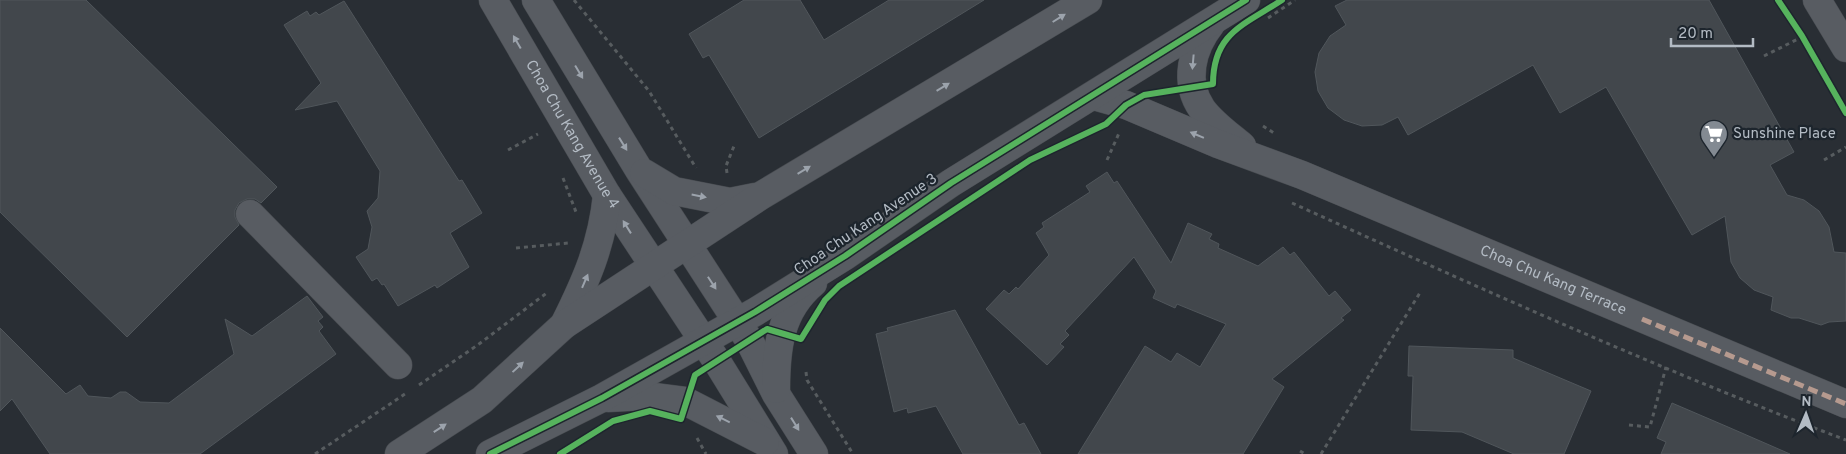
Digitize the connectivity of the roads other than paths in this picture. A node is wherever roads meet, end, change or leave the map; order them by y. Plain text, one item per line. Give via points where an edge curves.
1 (493, 0) edge
2 (536, 0) edge
3 (1088, 0) edge
4 (1817, 0) edge
5 (1256, 12) edge
6 (1214, 20) junction
7 (1846, 48) edge
8 (1094, 96) junction
9 (1258, 160) junction
10 (639, 170) junction
11 (607, 195) junction
12 (762, 195) junction
13 (250, 214) dead end
14 (686, 245) junction
15 (845, 256) junction
16 (654, 267) junction
17 (737, 322) junction
18 (564, 325) junction
19 (702, 340) junction
20 (398, 364) dead end
21 (776, 394) junction
22 (602, 398) junction
23 (1846, 404) edge
24 (770, 448) edge
25 (399, 454) edge
26 (490, 454) edge
27 (814, 454) edge

11 -> 1 street, Choa Chu Kang Avenue 4
2 -> 10 street
12 -> 3 street
4 - 7 street
5 - 6 street, Choa Chu Kang Avenue 3
6 - 8 street, Choa Chu Kang Avenue 3
6 -> 9 street, Choa Chu Kang Terrace via 1201,37 1193,56 1192,89 1202,110
9 -> 8 street, Choa Chu Kang Terrace via 1126,105
8 - 15 street, Choa Chu Kang Avenue 3 via 951,183
9 - 23 street, Choa Chu Kang Terrace via 1437,231
10 -> 12 street via 674,191 730,202
10 - 14 street via 676,224
16 -> 11 street, Choa Chu Kang Avenue 4
18 -> 11 street via 586,279 603,228
12 - 14 street
13 - 20 street
14 - 16 street
14 -> 17 street
15 - 17 street, Choa Chu Kang Avenue 3
15 - 21 street via 800,294 781,331 776,351
16 - 18 street
16 - 19 street, Choa Chu Kang Avenue 4
17 - 19 street, Choa Chu Kang Avenue 3
17 - 21 street
25 -> 18 street via 482,400
19 - 22 street, Choa Chu Kang Avenue 3 via 680,356
19 - 24 street, Choa Chu Kang Avenue 4
21 -> 27 street
24 -> 22 street via 685,401 646,396
22 - 26 street, Choa Chu Kang Avenue 3

